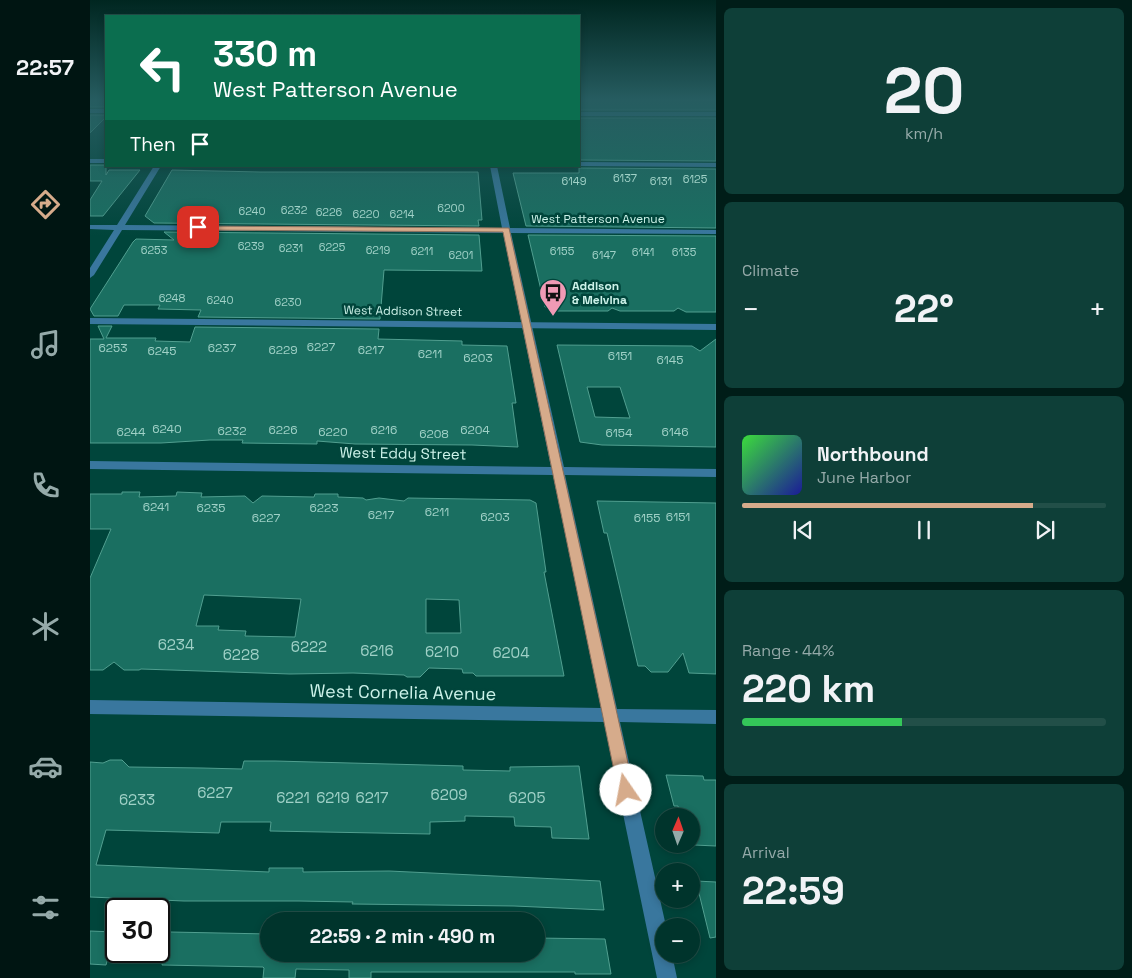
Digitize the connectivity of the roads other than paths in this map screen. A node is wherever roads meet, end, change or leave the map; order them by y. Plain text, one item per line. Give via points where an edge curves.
1 (90, 161) edge
2 (105, 161) edge
3 (580, 164) edge
4 (716, 165) edge
5 (157, 167) edge
6 (493, 167) edge
7 (90, 226) edge
8 (120, 227) junction
9 (507, 230) junction
10 (716, 232) edge
11 (90, 275) edge
12 (90, 321) edge
13 (527, 325) junction
14 (716, 327) edge
15 (90, 465) edge
16 (558, 471) junction
17 (716, 473) edge
18 (90, 707) edge
19 (610, 716) junction
20 (716, 717) edge
21 (667, 978) edge

1 - 2 street
3 - 4 street
5 - 8 street
6 - 9 street
7 - 8 street, West Patterson Avenue
8 - 9 street, West Patterson Avenue
8 - 11 street
9 - 10 street, West Patterson Avenue
9 - 13 street
12 - 13 street, West Addison Street
13 - 14 street, West Addison Street
13 - 16 street
15 - 16 street, West Eddy Street
16 - 17 street, West Eddy Street
16 - 19 street
18 - 19 street, West Cornelia Avenue
19 - 20 street, West Cornelia Avenue
19 - 21 street

